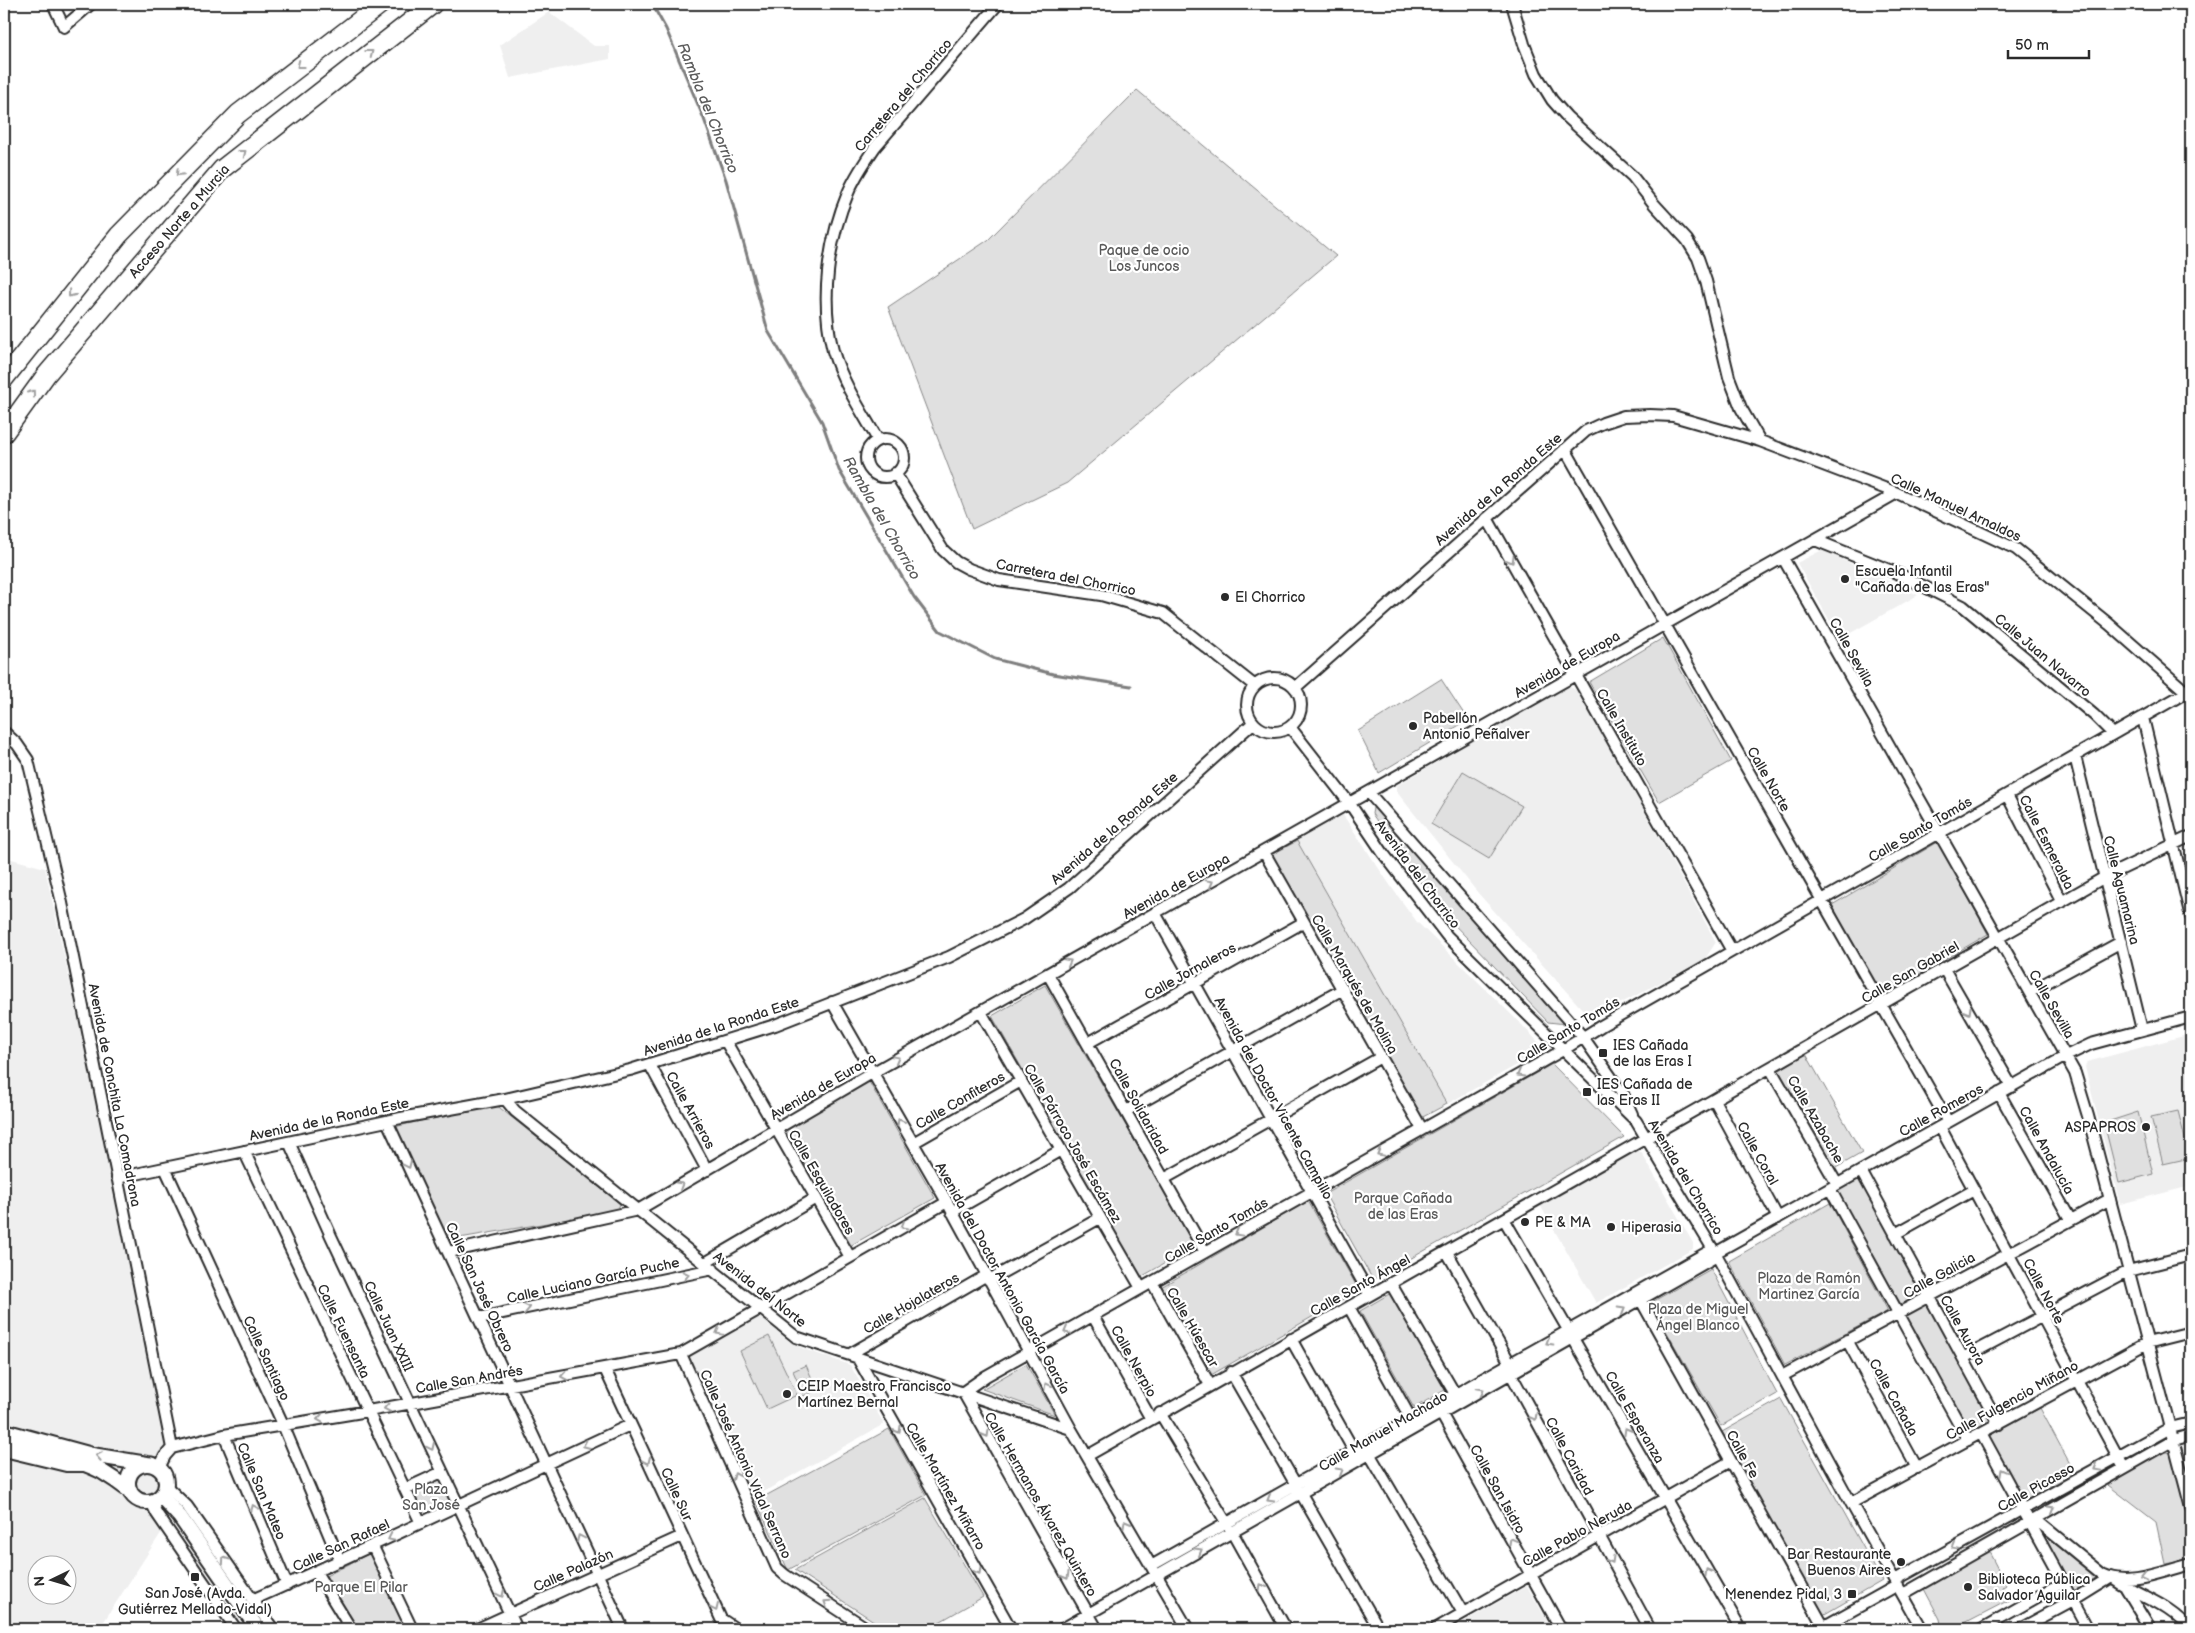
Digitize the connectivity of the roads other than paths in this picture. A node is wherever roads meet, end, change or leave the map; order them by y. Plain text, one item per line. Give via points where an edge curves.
1 (54, 4) edge
2 (91, 4) edge
3 (381, 4) edge
4 (433, 4) edge
5 (998, 4) edge
6 (1512, 4) edge
7 (4, 379) edge
8 (4, 433) edge
9 (878, 440) junction
10 (1760, 441) junction
11 (1565, 449) junction
12 (895, 473) junction
13 (1897, 493) junction
14 (1487, 518) junction
15 (1815, 540) junction
16 (1783, 558) junction
17 (1665, 625) junction
18 (1576, 675) junction
19 (1255, 686) junction
20 (1295, 688) junction
21 (2189, 694) edge
22 (2142, 718) junction
23 (1254, 723) junction
24 (1290, 727) junction
25 (4, 732) edge
26 (2114, 734) junction
27 (2075, 756) junction
28 (1369, 793) junction
29 (2007, 795) junction
30 (1350, 804) junction
31 (1939, 833) junction
32 (2191, 836) edge
33 (2173, 844) junction
34 (1264, 852) junction
35 (2105, 877) junction
36 (1822, 900) junction
37 (2062, 902) junction
38 (1156, 913) junction
39 (2191, 917) edge
40 (1304, 922) junction
41 (1998, 938) junction
42 (2121, 942) junction
43 (1732, 951) junction
44 (1944, 969) junction
45 (1048, 974) junction
46 (1194, 984) junction
47 (1343, 989) junction
48 (2029, 992) junction
49 (832, 1002) junction
50 (1882, 1005) junction
51 (981, 1012) junction
52 (2191, 1017) edge
53 (2142, 1030) junction
54 (1583, 1037) junction
55 (726, 1042) junction
56 (1088, 1043) junction
57 (1563, 1050) junction
58 (1233, 1051) junction
59 (2066, 1056) junction
60 (1381, 1057) junction
61 (650, 1064) junction
62 (1770, 1068) junction
63 (872, 1073) junction
64 (1021, 1081) junction
65 (2012, 1086) junction
66 (1999, 1094) junction
67 (505, 1099) junction
68 (1714, 1100) junction
69 (1126, 1112) junction
70 (1271, 1120) junction
71 (387, 1121) junction
72 (1636, 1121) junction
73 (1944, 1124) junction
74 (776, 1129) junction
75 (1422, 1129) junction
76 (1646, 1139) junction
77 (289, 1142) junction
78 (913, 1143) junction
79 (1061, 1150) junction
80 (244, 1151) junction
81 (165, 1168) junction
82 (707, 1170) junction
83 (1861, 1171) junction
84 (117, 1178) junction
85 (1164, 1179) junction
86 (1834, 1186) junction
87 (1974, 1190) junction
88 (1312, 1192) junction
89 (816, 1198) junction
90 (2110, 1199) junction
91 (946, 1202) junction
92 (638, 1210) junction
93 (952, 1212) junction
94 (1100, 1218) junction
95 (1778, 1218) junction
96 (1504, 1219) junction
97 (2070, 1219) junction
98 (1895, 1234) junction
99 (449, 1252) junction
100 (1206, 1252) junction
101 (1447, 1252) junction
102 (1715, 1252) junction
103 (2008, 1253) junction
104 (2191, 1255) edge
105 (850, 1258) junction
106 (709, 1266) junction
107 (2128, 1271) junction
108 (988, 1278) junction
109 (1152, 1282) junction
110 (1391, 1284) junction
111 (1141, 1288) junction
112 (1370, 1295) junction
113 (1638, 1296) junction
114 (1929, 1296) junction
115 (1349, 1307) junction
116 (762, 1308) junction
117 (1897, 1314) junction
118 (2043, 1315) junction
119 (1093, 1316) junction
120 (479, 1318) junction
121 (2191, 1332) edge
122 (1572, 1334) junction
123 (1291, 1339) junction
124 (1847, 1340) junction
125 (2146, 1343) junction
126 (1028, 1352) junction
127 (681, 1354) junction
128 (853, 1356) junction
129 (1963, 1358) junction
130 (605, 1369) junction
131 (1511, 1369) junction
132 (1231, 1372) junction
133 (1782, 1376) junction
134 (2076, 1381) junction
135 (510, 1385) junction
136 (1210, 1385) junction
137 (963, 1392) junction
138 (1455, 1394) junction
139 (410, 1403) junction
140 (1438, 1409) junction
141 (368, 1412) junction
142 (1160, 1413) junction
143 (1151, 1419) junction
144 (1411, 1419) junction
145 (2191, 1423) edge
146 (1999, 1424) junction
147 (283, 1425) junction
148 (630, 1425) junction
149 (2170, 1428) junction
150 (1071, 1429) junction
151 (4, 1431) edge
152 (1981, 1433) junction
153 (224, 1435) junction
154 (2191, 1436) edge
155 (1968, 1440) junction
156 (2174, 1440) junction
157 (4, 1442) edge
158 (172, 1448) junction
159 (1367, 1450) junction
160 (4, 1451) edge
161 (1354, 1451) junction
162 (1087, 1456) junction
163 (2118, 1457) junction
164 (1731, 1461) junction
165 (546, 1464) junction
166 (90, 1466) junction
167 (153, 1466) junction
168 (1918, 1468) junction
169 (2124, 1468) junction
170 (442, 1472) junction
171 (1299, 1488) junction
172 (405, 1489) junction
173 (130, 1491) junction
174 (159, 1494) junction
175 (1666, 1498) junction
176 (1851, 1503) junction
177 (458, 1504) junction
178 (2191, 1508) edge
179 (2022, 1510) junction
180 (2032, 1520) junction
181 (421, 1523) junction
182 (1229, 1528) junction
183 (682, 1536) junction
184 (1598, 1536) junction
185 (373, 1547) junction
186 (340, 1561) junction
187 (2191, 1564) edge
188 (1154, 1571) junction
189 (316, 1572) junction
190 (597, 1574) junction
191 (1530, 1575) junction
192 (2112, 1578) junction
193 (2062, 1583) junction
194 (287, 1585) junction
195 (1899, 1586) junction
196 (2126, 1588) junction
197 (252, 1600) junction
198 (2072, 1601) junction
199 (1463, 1613) junction
200 (510, 1614) junction
201 (1088, 1614) junction
202 (730, 1628) edge
203 (1823, 1628) edge
204 (236, 1629) edge
205 (258, 1629) edge
206 (273, 1629) edge
207 (351, 1629) edge
208 (412, 1629) edge
209 (476, 1629) edge
210 (517, 1629) edge
211 (624, 1629) edge
212 (868, 1629) edge
213 (1012, 1629) edge
214 (1062, 1629) edge
215 (1097, 1629) edge
216 (1188, 1629) edge
217 (1286, 1629) edge
218 (1379, 1629) edge
219 (1435, 1629) edge
220 (1561, 1629) edge
221 (1650, 1629) edge
222 (1741, 1629) edge
223 (1922, 1629) edge
224 (1981, 1629) edge
225 (2020, 1629) edge
226 (2088, 1629) edge
227 (2151, 1629) edge
228 (2189, 1629) edge

1 - 2 street via 64,27
3 -> 7 highway, Acceso Norte a Murcia via 238,114 119,234
8 -> 4 highway, Acceso Norte a Murcia via 46,374 222,169
5 - 9 street, Carretera del Chorrico via 875,147 848,193 840,219 829,270 828,318 841,373
6 - 10 street via 1536,74 1552,100 1567,118 1632,176 1687,240 1698,258 1729,377 1741,408
9 - 12 street via 892,440 902,449 902,465
9 - 12 street via 867,450 867,465 879,476
10 - 11 street, Avenida de la Ronda Este via 1672,416 1624,416 1586,431
10 - 13 street, Calle Manuel Arnaldos
11 - 14 street, Avenida de la Ronda Este
11 - 17 street, Calle Norte
12 - 19 street, Carretera del Chorrico via 943,550 956,562 999,580 1101,595 1163,613
13 - 15 street, Avenida de Europa
13 - 21 street, Calle Manuel Arnaldos via 2016,550 2109,624
14 -> 18 street, Calle Instituto
14 - 20 street, Avenida de la Ronda Este
15 - 16 street, Avenida de Europa
15 - 26 street, Calle Juan Navarro via 1899,574 1963,606
16 - 17 street, Avenida de Europa
16 - 31 street, Calle Sevilla
17 - 18 street, Avenida de Europa
17 - 36 street, Calle Norte
18 - 28 street, Avenida de Europa
18 - 43 street, Calle Instituto
19 - 20 street via 1271,678 1288,682
19 - 23 street via 1247,708
20 - 24 street via 1301,704 1296,721
21 - 22 street, Calle Santo Tomás
22 - 26 street, Calle Santo Tomás
22 - 33 street
23 - 24 street via 1275,732
23 - 49 street, Avenida de la Ronda Este via 1069,888 1024,919 949,957
24 - 30 street, Avenida del Chorrico
25 - 84 street, Avenida de Conchita La Comadrona via 23,752 31,773 62,903
26 - 27 street, Calle Santo Tomás
27 - 29 street, Calle Santo Tomás
27 - 35 street, Calle Aguamarina
28 - 30 street, Avenida de Europa
28 - 54 street, Avenida del Chorrico
29 - 31 street, Calle Santo Tomás
29 - 37 street, Calle Esmeralda
30 - 34 street, Avenida de Europa
30 - 57 street, Avenida del Chorrico via 1447,936
31 - 36 street, Calle Santo Tomás
31 - 41 street, Calle Sevilla
32 - 33 street, Calle San Gabriel
33 - 35 street, Calle San Gabriel
33 - 39 street
38 -> 34 street, Avenida de Europa
34 - 40 street, Calle Marqués de Molina
35 - 37 street, Calle San Gabriel
35 - 42 street, Calle Aguamarina
36 - 43 street, Calle Santo Tomás
36 - 50 street, Calle Norte
37 - 41 street, Calle San Gabriel
45 -> 38 street, Avenida de Europa
38 - 46 street, Avenida del Doctor Vicente Campillo
40 - 46 street, Calle Jornaleros
40 - 47 street, Calle Marqués de Molina
41 - 44 street, Calle San Gabriel
41 - 48 street, Calle Sevilla
42 - 48 street
42 - 53 street, Calle Aguamarina
43 - 54 street, Calle Santo Tomás
44 - 50 street, Calle San Gabriel
44 -> 65 street
45 - 51 street, Avenida de Europa
45 - 56 street, Calle Solidaridad
46 - 56 street, Calle Jornaleros
46 - 58 street, Avenida del Doctor Vicente Campillo
47 - 58 street
47 - 60 street, Calle Marqués de Molina
48 - 59 street, Calle Sevilla
49 - 55 street, Avenida de la Ronda Este
49 - 63 street, Avenida del Doctor Antonio García García
50 - 62 street, Calle San Gabriel
50 - 73 street, Calle Norte
63 -> 51 street, Avenida de Europa
51 - 64 street, Calle Párroco José Escámez
52 - 53 street, Calle Romeros
53 - 59 street, Calle Romeros via 2091,1044
54 - 57 street, Calle Santo Tomás
54 - 72 street, Avenida del Chorrico via 1623,1094
55 - 61 street, Avenida de la Ronda Este
55 - 74 street, Calle Esquiladores
56 - 69 street, Calle Solidaridad
57 - 72 street, Avenida del Chorrico
57 -> 75 street, Calle Santo Tomás
58 - 69 street
58 - 70 street, Avenida del Doctor Vicente Campillo
59 - 65 street, Calle Romeros
59 - 90 street, Calle Sevilla via 2075,1073
60 - 70 street
60 - 75 street, Calle Marqués de Molina
61 - 67 street, Avenida de la Ronda Este
61 - 82 street, Calle Arrieros
62 - 68 street, Calle San Gabriel
62 - 86 street, Calle Azabache
63 - 74 street, Avenida de Europa
78 -> 63 street, Avenida del Doctor Antonio García García
64 - 78 street, Calle Confiteros
64 - 79 street, Calle Párroco José Escámez
65 - 66 street, Calle Romeros
66 - 73 street, Calle Romeros
66 - 97 street, Calle Andalucía
67 - 71 street, Avenida de la Ronda Este
67 - 92 street, Avenida del Norte via 515,1111
68 - 76 street, Calle San Gabriel
68 - 95 street, Calle Coral
69 - 85 street, Calle Solidaridad
70 - 85 street
70 - 88 street, Avenida del Doctor Vicente Campillo
71 - 77 street, Avenida de la Ronda Este
71 -> 99 street, Calle San José Obrero
72 - 76 street, Avenida del Chorrico
73 - 83 street, Calle Romeros
73 - 87 street, Calle Norte
74 - 82 street, Avenida de Europa
74 - 89 street, Calle Esquiladores
75 -> 88 street, Calle Santo Tomás
76 - 96 street, Calle Santo Ángel
76 - 102 street, Avenida del Chorrico
77 - 80 street, Avenida de la Ronda Este
77 - 139 street, Calle Juan XXIII
78 - 91 street, Avenida del Doctor Antonio García García
79 - 93 street
79 - 94 street, Calle Párroco José Escámez
80 - 81 street, Avenida de la Ronda Este
80 - 141 street, Calle Fuensanta
81 - 84 street, Avenida de la Ronda Este
81 - 147 street, Calle Santiago
92 -> 82 street, Avenida de Europa
83 - 86 street, Calle Romeros
83 - 98 street, Calle Aurora
84 - 158 street, Avenida de Conchita La Comadrona
85 - 100 street, Calle Solidaridad
86 - 95 street, Calle Romeros
86 - 117 street
87 - 98 street
87 - 103 street, Calle Norte
88 -> 100 street, Calle Santo Tomás
88 - 112 street, Avenida del Doctor Vicente Campillo
89 - 105 street, Calle Esquiladores
89 - 106 street, Calle Luciano García Puche
90 - 97 street, Calle Galicia
90 - 107 street, Calle Sevilla
91 - 93 street, Avenida del Doctor Antonio García García
91 -> 105 street, Calle San Andrés
92 - 99 street, Avenida de Europa
92 - 106 street, Avenida del Norte
93 - 108 street, Avenida del Doctor Antonio García García
94 - 108 street, Calle Hojalateros
94 - 111 street, Calle Párroco José Escámez
95 - 102 street, Calle Romeros
96 - 101 street, Calle Santo Ángel
96 - 122 street, Calle Esperanza
97 - 103 street, Calle Galicia
98 - 114 street, Calle Aurora
99 - 120 street, Calle San José Obrero
100 - 109 street, Calle Santo Tomás
101 - 110 street, Calle Santo Ángel
101 - 131 street, Calle Caridad
102 - 113 street, Calle Manuel Machado
102 - 133 street, Avenida del Chorrico
103 - 114 street, Calle Galicia
103 - 118 street, Calle Norte
104 - 107 street
105 - 116 street, Calle San Andrés
106 - 116 street, Avenida del Norte
120 -> 106 street, Calle Luciano García Puche
107 - 118 street
107 - 125 street, Calle Sevilla
108 - 126 street, Avenida del Doctor Antonio García García
108 - 128 street, Calle Hojalateros
109 - 111 street, Calle Santo Tomás
109 - 136 street, Calle Húescar
110 - 112 street, Calle Santo Ángel
110 - 138 street
111 - 119 street, Calle Santo Tomás
112 - 115 street, Calle Santo Ángel
113 - 122 street, Calle Manuel Machado
113 - 164 street, Calle Fe
114 - 117 street, Calle Galicia
114 - 129 street, Calle Aurora
115 - 123 street, Calle Santo Ángel
115 - 144 street
116 -> 127 street, Calle San Andrés
116 - 128 street, Avenida del Norte via 796,1338
117 - 124 street, Calle Galicia
117 - 155 street
118 - 129 street
118 - 134 street, Calle Norte
119 -> 126 street, Calle Santo Tomás
119 - 143 street, Calle Nerpio
120 - 135 street, Calle San José Obrero
121 - 125 street, Calle Fulgencio Miñano
122 - 131 street, Calle Manuel Machado
175 -> 122 street, Calle Esperanza
123 - 132 street, Calle Santo Ángel
123 - 161 street
124 - 133 street, Calle Galicia
124 - 168 street, Calle Cañada
125 - 134 street, Calle Fulgencio Miñano
125 - 149 street, Calle Sevilla
126 - 137 street, Calle Santo Tomás
150 -> 126 street, Avenida del Doctor Antonio García García
127 - 130 street, Calle San Andrés
212 -> 127 street, Calle José Antonio Vidal Serrano via 777,1568
128 - 137 street, Avenida del Norte
128 -> 213 street, Calle Martínez Miñarro
129 - 146 street, Calle Aurora
130 -> 135 street, Calle San Andrés
130 - 148 street, Calle Sur
131 - 138 street, Calle Manuel Machado
140 -> 131 street, Calle Manuel Machado
131 -> 184 street, Calle Caridad
132 - 136 street, Calle Santo Ángel
132 - 171 street
133 - 176 street, Avenida del Chorrico
134 - 146 street, Calle Fulgencio Miñano
134 - 163 street, Calle Norte
135 - 139 street, Calle San Andrés
135 - 165 street, Calle San José Obrero
136 - 142 street, Calle Santo Ángel
137 - 150 street, Avenida del Norte
137 -> 201 street, Calle Hermanos Álvarez Quintero
138 - 140 street, Calle Manuel Machado
139 -> 141 street, Calle San Andrés
139 -> 170 street, Calle Juan XXIII
140 - 144 street, Calle Manuel Machado
140 - 159 street, Calle Manuel Machado
191 -> 140 street, Calle San Isidro
141 -> 147 street, Calle San Andrés
141 - 172 street, Calle Fuensanta
142 - 143 street, Calle Santo Ángel
142 - 182 street
143 - 162 street, Calle Santo Ángel
144 - 159 street, Calle Manuel Machado
145 - 149 street, Calle Picasso
146 - 152 street, Calle Fulgencio Miñano
147 - 153 street, Calle San Andrés
147 - 186 street, Calle Santiago
148 -> 165 street, Calle San Rafael
148 -> 183 street, Calle Sur
149 - 156 street, Calle Sevilla
149 - 163 street, Calle Picasso
150 - 162 street, Avenida del Doctor Antonio García García
167 -> 151 main road via 92,1455
152 - 155 street, Calle Fulgencio Miñano
179 -> 152 street
153 - 158 street, Calle San Andrés
194 -> 153 street, Calle San Mateo
154 - 156 street, Calle Picasso
155 - 168 street, Calle Fulgencio Miñano
156 - 169 street, Calle Picasso
156 - 178 street, Calle Sevilla
157 - 166 main road
158 - 167 street
159 - 161 street, Calle Manuel Machado
171 -> 159 street, Calle Manuel Machado
159 - 199 street
160 - 166 street via 66,1466
161 - 171 street, Calle Manuel Machado
188 -> 162 street, Avenida del Doctor Antonio García García
163 - 169 street, Calle Norte
163 -> 179 street, Calle Picasso
164 - 175 street, Calle Pablo Neruda
164 - 203 street, Calle Fe
165 - 177 street, Calle San Rafael
190 -> 165 street, Calle San José Obrero
166 - 173 main road
167 - 173 main road via 135,1468 129,1479
167 - 174 main road via 163,1473
168 - 176 street, Calle Fulgencio Miñano
180 -> 169 street, Calle Picasso
170 - 172 street
170 - 177 street, Calle Juan XXIII
171 - 182 street, Calle Manuel Machado
171 - 218 street
172 - 181 street, Calle Fuensanta
173 - 174 main road via 138,1500
197 -> 174 street via 187,1506
174 - 204 street via 156,1514
174 - 205 main road via 185,1524
175 - 184 street, Calle Pablo Neruda
222 -> 175 street, Calle Esperanza
176 - 195 street, Avenida del Chorrico
177 - 181 street, Calle San Rafael
177 -> 200 street, Calle Juan XXIII
179 - 180 street
179 -> 195 street, Calle Picasso
180 - 192 street via 2102,1574
180 - 193 street
180 - 195 street, Calle Picasso
181 -> 185 street, Calle San Rafael
182 - 188 street, Calle Manuel Machado
217 -> 182 street
183 - 190 street, Calle Palazón
183 -> 202 street, Calle Sur via 720,1619
184 - 191 street, Calle Pablo Neruda
184 -> 221 street, Calle Caridad
185 - 186 street, Calle San Rafael
185 - 208 street
186 - 189 street, Calle San Rafael
187 -> 192 street via 2130,1579
188 - 201 street, Calle Manuel Machado
188 - 216 street, Avenida del Doctor Antonio García García
189 - 194 street, Calle San Rafael
189 - 207 street
190 - 200 street, Calle Palazón
190 - 211 street, Calle San José Obrero
191 - 199 street, Calle Pablo Neruda
191 - 220 street, Calle San Isidro
192 - 196 street
192 - 198 street
193 - 198 street
193 - 224 street
194 - 197 street, Calle San Rafael
195 - 203 street
195 - 223 street, Avenida del Chorrico
196 - 227 street
196 - 228 street via 2175,1613
197 - 206 street
198 - 225 street
198 - 226 street
199 - 219 street, Calle Pablo Neruda
200 - 209 street, Calle Palazón
200 - 210 street, Calle Juan XXIII
201 - 214 street, Calle Manuel Machado
201 - 215 street, Calle Hermanos Álvarez Quintero

